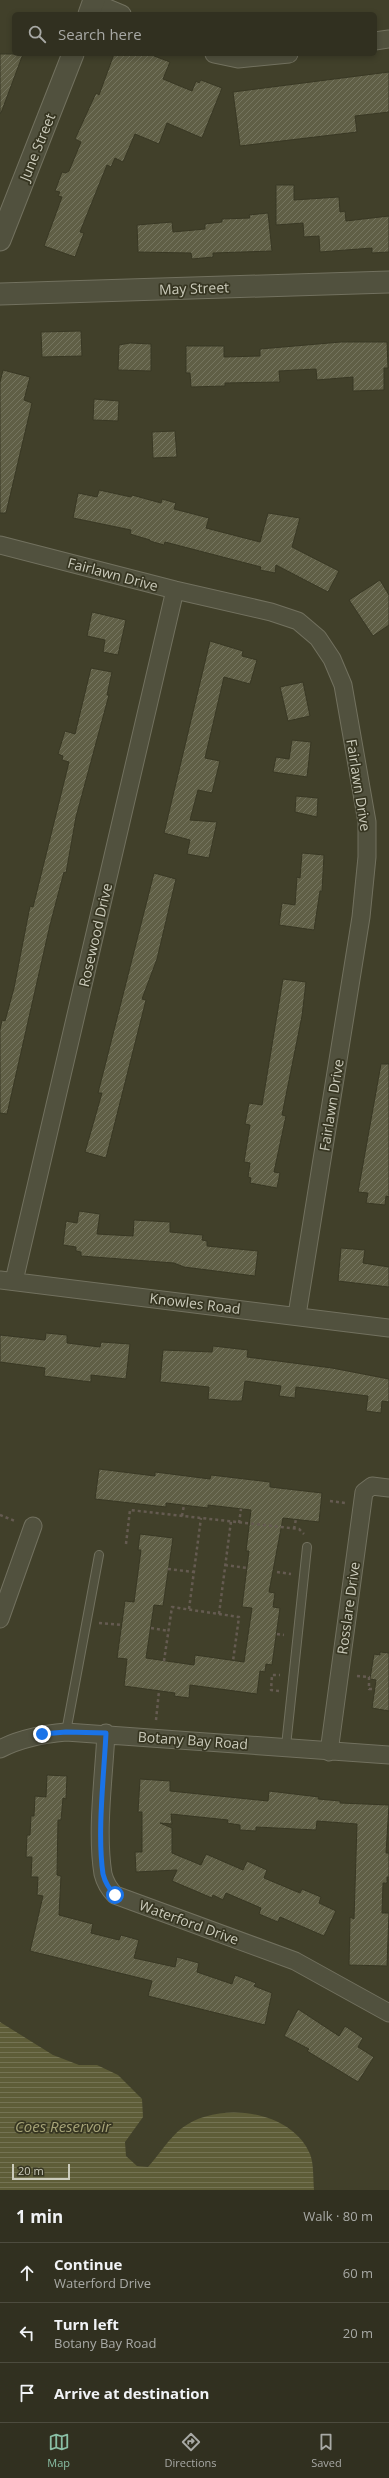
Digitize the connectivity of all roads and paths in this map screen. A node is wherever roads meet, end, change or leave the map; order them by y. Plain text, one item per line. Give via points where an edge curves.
1 (92, 5) edge
2 (115, 12) edge
3 (389, 39) edge
4 (377, 41) edge
5 (73, 56) edge
6 (224, 56) edge
7 (269, 56) edge
8 (0, 240) edge
9 (389, 282) edge
10 (0, 294) edge
11 (0, 545) edge
12 (176, 590) junction
13 (7, 1280) edge
14 (297, 1315) junction
15 (389, 1328) edge
16 (389, 1488) edge
17 (184, 1505) dead end
18 (241, 1509) dead end
19 (182, 1516) junction
20 (201, 1518) junction
21 (296, 1519) dead end
22 (230, 1521) junction
23 (239, 1522) junction
24 (33, 1526) dead end
25 (294, 1529) junction
26 (126, 1544) dead end
27 (307, 1547) joint
28 (99, 1555) dead end
29 (225, 1565) junction
30 (247, 1568) dead end
31 (168, 1570) dead end
32 (194, 1572) junction
33 (189, 1610) junction
34 (219, 1614) junction
35 (0, 1619) edge
36 (117, 1625) dead end
37 (122, 1625) dead end
38 (151, 1628) dead end
39 (169, 1631) junction
40 (164, 1661) dead end
41 (233, 1661) dead end
42 (351, 1675) dead end
43 (372, 1689) dead end
44 (159, 1691) dead end
45 (66, 1732) junction
46 (106, 1733) junction
47 (154, 1737) junction
48 (286, 1746) junction
49 (0, 1749) edge
50 (329, 1752) junction
51 (389, 1755) edge
52 (389, 2013) edge

1 - 2 street
3 - 4 street
5 - 8 street, June Street
6 - 7 street via 238,59
9 - 10 street, May Street
11 - 12 street, Fairlawn Drive
12 - 13 street, Rosewood Drive
12 - 14 street, Fairlawn Drive via 271,612 298,621 318,638 332,659 343,685 367,822 362,917
13 - 14 street, Knowles Road
14 - 15 street, Knowles Road
16 - 50 street, Rosslare Drive via 372,1486 364,1492
17 - 19 path
18 - 23 path
19 - 20 path
19 - 26 path via 130,1510
20 - 22 path
20 - 32 path
21 - 25 path
22 - 23 path
22 - 29 path
23 - 25 path
24 - 35 street
25 - 27 path via 302,1531
27 - 48 lane
28 - 45 lane
29 - 30 path
29 - 34 path
31 - 32 path
32 - 33 path
33 - 34 path
33 - 39 path via 172,1607
34 - 41 path via 239,1617
36 - 37 path
38 - 39 path
39 - 40 path
42 - 43 path via 369,1677 369,1689
44 - 47 path
45 - 46 street, Botany Bay Road
45 - 49 street, Botany Bay Road via 42,1734
46 - 47 street, Botany Bay Road
46 - 52 street, Waterford Drive via 102,1823 103,1874 108,1889 115,1895 296,1961
47 - 48 street, Botany Bay Road
48 - 50 street, Botany Bay Road
50 - 51 street, Botany Bay Road

